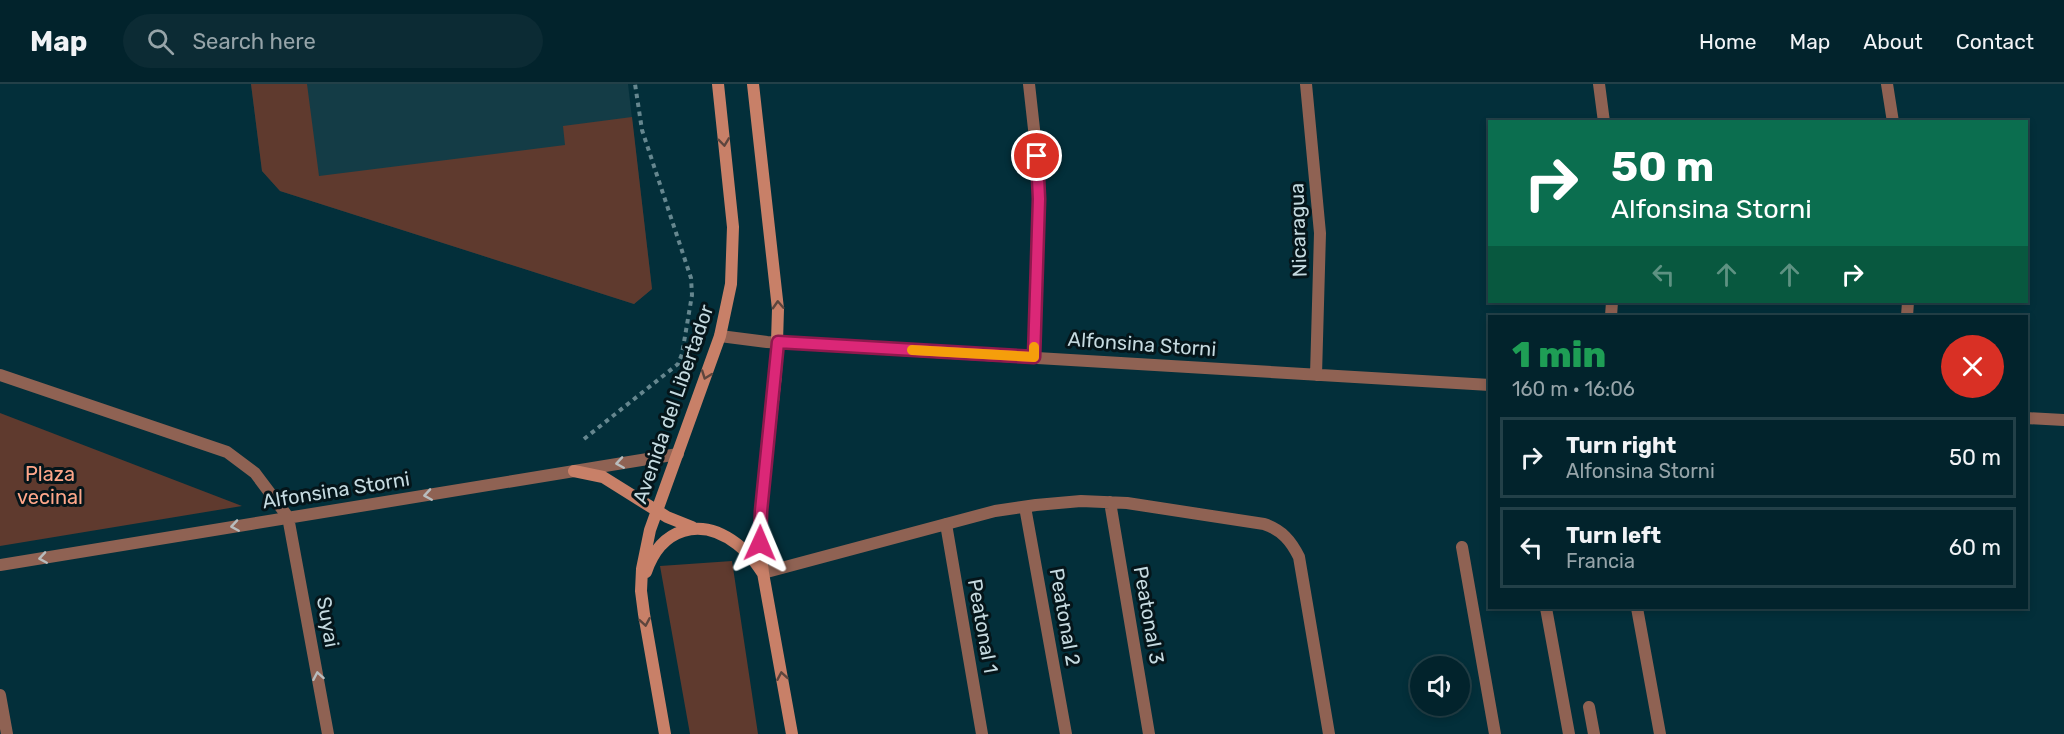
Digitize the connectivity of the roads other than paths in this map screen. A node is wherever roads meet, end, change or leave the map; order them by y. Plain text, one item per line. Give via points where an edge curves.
1 (718, 84) edge
2 (753, 84) edge
3 (1029, 84) edge
4 (1306, 84) edge
5 (1599, 84) edge
6 (1887, 84) edge
7 (1604, 120) edge
8 (1893, 120) edge
9 (720, 336) junction
10 (778, 342) junction
11 (1034, 357) junction
12 (0, 375) edge
13 (1316, 375) junction
14 (1488, 385) edge
15 (2028, 418) edge
16 (2064, 420) edge
17 (678, 454) junction
18 (574, 471) junction
19 (1110, 502) junction
20 (1025, 507) junction
21 (657, 512) junction
22 (288, 517) junction
23 (946, 524) junction
24 (696, 529) junction
25 (1462, 547) dead end
26 (0, 565) edge
27 (763, 573) junction
28 (641, 591) junction
29 (1546, 609) edge
30 (1637, 609) edge
31 (0, 695) edge
32 (1589, 707) dead end
33 (7, 734) edge
34 (328, 734) edge
35 (665, 734) edge
36 (792, 734) edge
37 (982, 734) edge
38 (1066, 734) edge
39 (1149, 734) edge
40 (1329, 734) edge
41 (1495, 734) edge
42 (1569, 734) edge
43 (1594, 734) edge
44 (1660, 734) edge

1 -> 9 main road, Avenida del Libertador via 733,227 731,284
10 -> 2 main road via 776,274
3 - 11 street via 1039,199
4 - 13 street, Nicaragua via 1320,233
5 - 7 street
6 - 8 street
9 - 10 street, Alfonsina Storni
9 -> 17 main road, Avenida del Libertador
10 - 11 street, Alfonsina Storni
10 - 27 main road via 761,511
11 - 13 street, Alfonsina Storni
12 - 22 street via 227,452 255,473
13 - 14 street, Alfonsina Storni
15 - 16 street
17 -> 18 street, Alfonsina Storni
17 - 21 main road, Avenida del Libertador
18 - 21 main road via 603,477
18 -> 22 street, Alfonsina Storni
19 - 20 street
19 - 39 street, Peatonal 3
19 - 40 street via 1264,524 1284,535 1299,558
20 - 23 street
20 - 38 street, Peatonal 2
21 - 24 main road
21 - 28 main road, Avenida del Libertador via 645,549
22 -> 26 street, Alfonsina Storni
34 -> 22 street, Suyai
23 - 27 street
23 - 37 street, Peatonal 1
24 - 27 main road via 711,530 737,544
24 - 28 main road via 684,530 662,543 649,562
25 - 41 street
36 -> 27 main road
28 -> 35 main road, Avenida del Libertador
29 - 42 street
30 - 44 street
31 - 33 street
32 - 43 street

